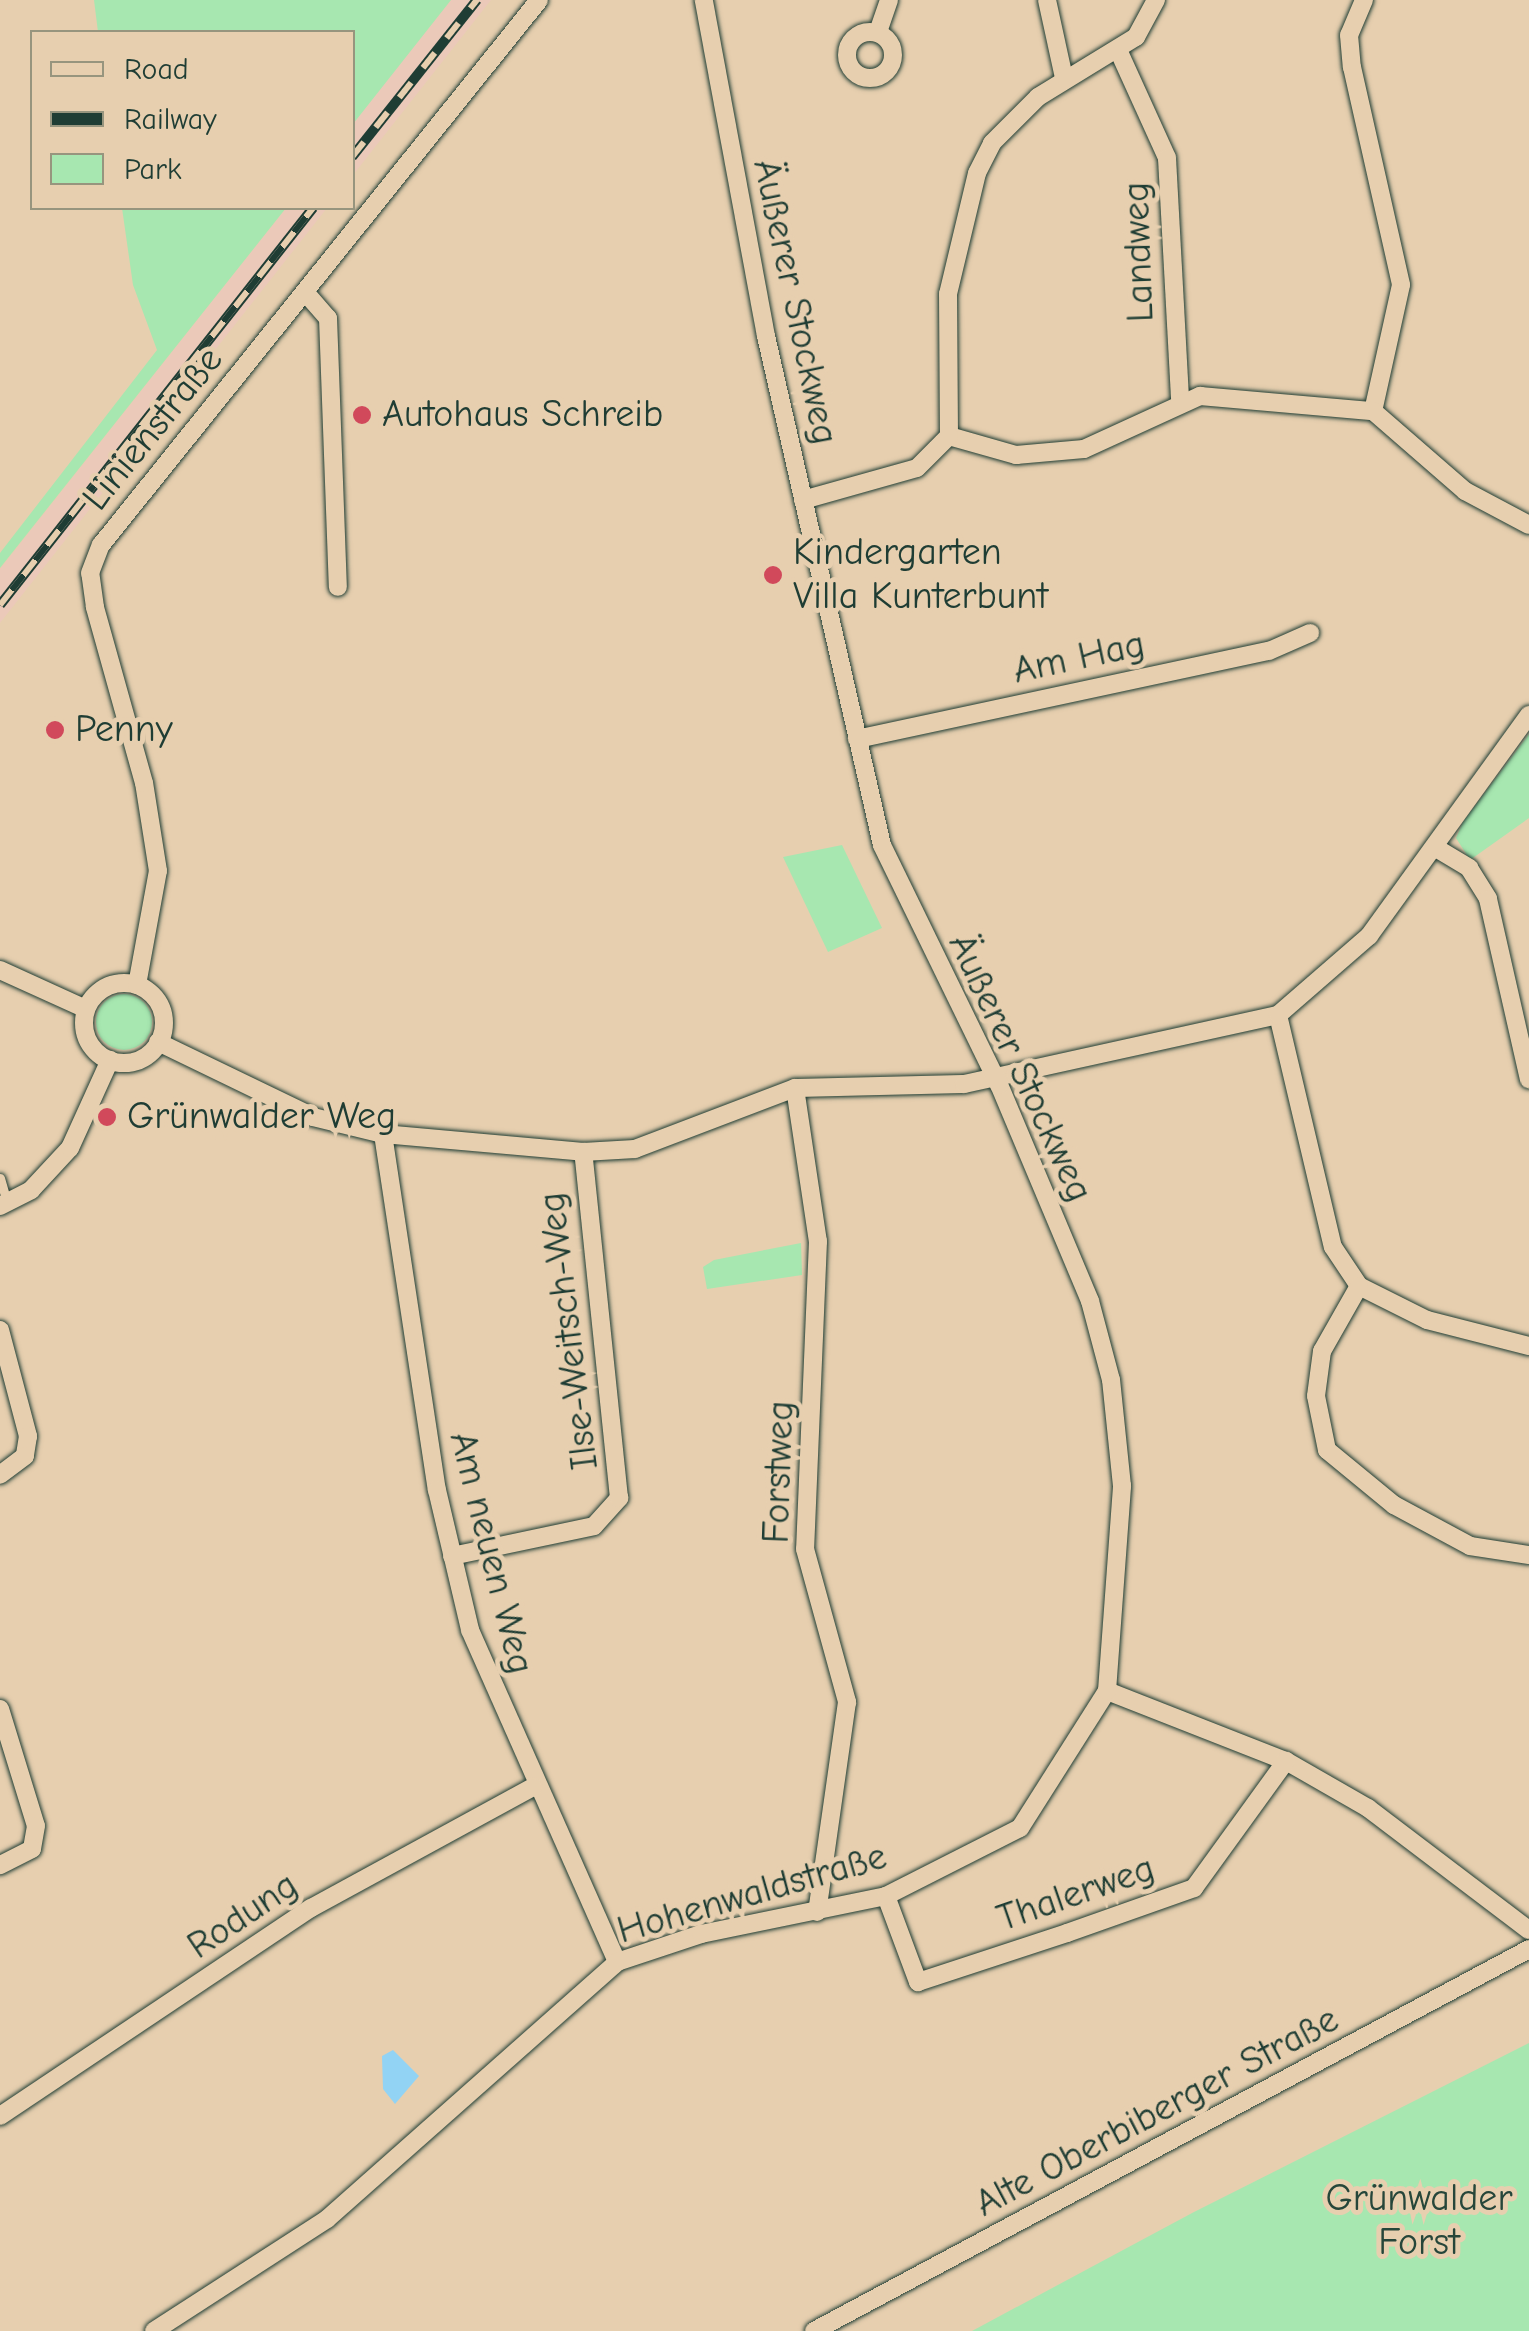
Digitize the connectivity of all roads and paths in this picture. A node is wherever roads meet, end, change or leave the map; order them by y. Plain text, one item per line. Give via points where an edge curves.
1 (539, 0) edge
2 (704, 0) edge
3 (889, 0) edge
4 (1047, 0) edge
5 (1156, 0) edge
6 (1364, 0) edge
7 (878, 32) dead end
8 (1118, 52) junction
9 (1064, 78) junction
10 (305, 292) junction
11 (1180, 400) junction
12 (1373, 411) junction
13 (950, 436) junction
14 (803, 500) junction
15 (1529, 526) edge
16 (338, 587) dead end
17 (1310, 633) dead end
18 (1529, 714) edge
19 (858, 738) junction
20 (1436, 848) junction
21 (0, 970) edge
22 (137, 985) junction
23 (86, 1009) junction
24 (1278, 1015) junction
25 (158, 1042) junction
26 (110, 1060) junction
27 (996, 1078) junction
28 (1529, 1079) edge
29 (795, 1088) junction
30 (383, 1134) junction
31 (583, 1152) junction
32 (0, 1178) edge
33 (3, 1205) edge
34 (1359, 1286) junction
35 (0, 1330) edge
36 (1529, 1346) edge
37 (0, 1475) edge
38 (1529, 1555) edge
39 (452, 1556) junction
40 (1107, 1691) junction
41 (0, 1709) edge
42 (1286, 1761) junction
43 (534, 1788) junction
44 (0, 1865) edge
45 (886, 1896) junction
46 (817, 1912) junction
47 (1529, 1930) edge
48 (1529, 1949) edge
49 (617, 1962) junction
50 (0, 2116) edge
51 (154, 2331) edge
52 (814, 2331) edge

1 - 10 street, Linienstraße
2 - 14 street, Äußerer Stockweg
3 - 7 street
4 - 9 street
5 - 8 street
6 - 12 street via 1349,34 1352,67 1401,284
8 - 9 street
8 - 11 street, Landweg via 1167,158
9 - 13 street via 992,143 961,217 948,294
10 - 16 street via 328,318
10 - 22 street, Linienstraße via 124,515 90,573 155,842 159,900
11 - 12 street
11 - 13 street via 1140,429 1084,449 1016,455
12 - 15 street via 1465,491
13 - 14 street via 918,468
14 - 19 street, Äußerer Stockweg
17 - 19 street, Am Hag via 1269,651
18 - 20 street
19 - 27 street, Äußerer Stockweg via 882,845
20 - 24 street via 1369,936
20 - 28 street via 1469,868 1488,899
21 - 23 street
22 - 23 street via 107,986
22 - 25 street via 159,1004
23 - 26 street via 86,1035
24 - 27 street
24 - 34 street via 1333,1248
25 - 26 street via 138,1060
25 - 30 street via 259,1096
26 - 33 street via 70,1148
27 - 29 street
27 - 40 street, Äußerer Stockweg via 1090,1301 1111,1380 1122,1474
29 - 31 street via 635,1149
29 - 46 street, Forstweg via 818,1241 805,1549 847,1702
30 - 31 street
30 - 39 street, Am neuen Weg
31 - 39 street, Ilse-Weitsch-Weg via 619,1498 594,1526
32 - 33 lane
34 - 36 street via 1427,1320
34 - 38 street via 1322,1352 1316,1396 1327,1450 1394,1506 1470,1546
35 - 37 street via 28,1436 25,1456
39 - 43 street, Am neuen Weg via 493,1698
40 - 42 street
40 - 45 street, Hohenwaldstraße via 1020,1828
41 - 44 street via 36,1826 32,1849
42 - 45 street, Thalerweg via 1194,1888 1068,1933 918,1982
42 - 47 street via 1368,1808
43 - 49 street, Am neuen Weg
43 - 50 street, Rodung via 311,1908
45 - 46 street, Hohenwaldstraße
46 - 49 street, Hohenwaldstraße
48 - 52 street, Alte Oberbiberger Straße
49 - 51 street, Hohenwaldstraße via 327,2219

